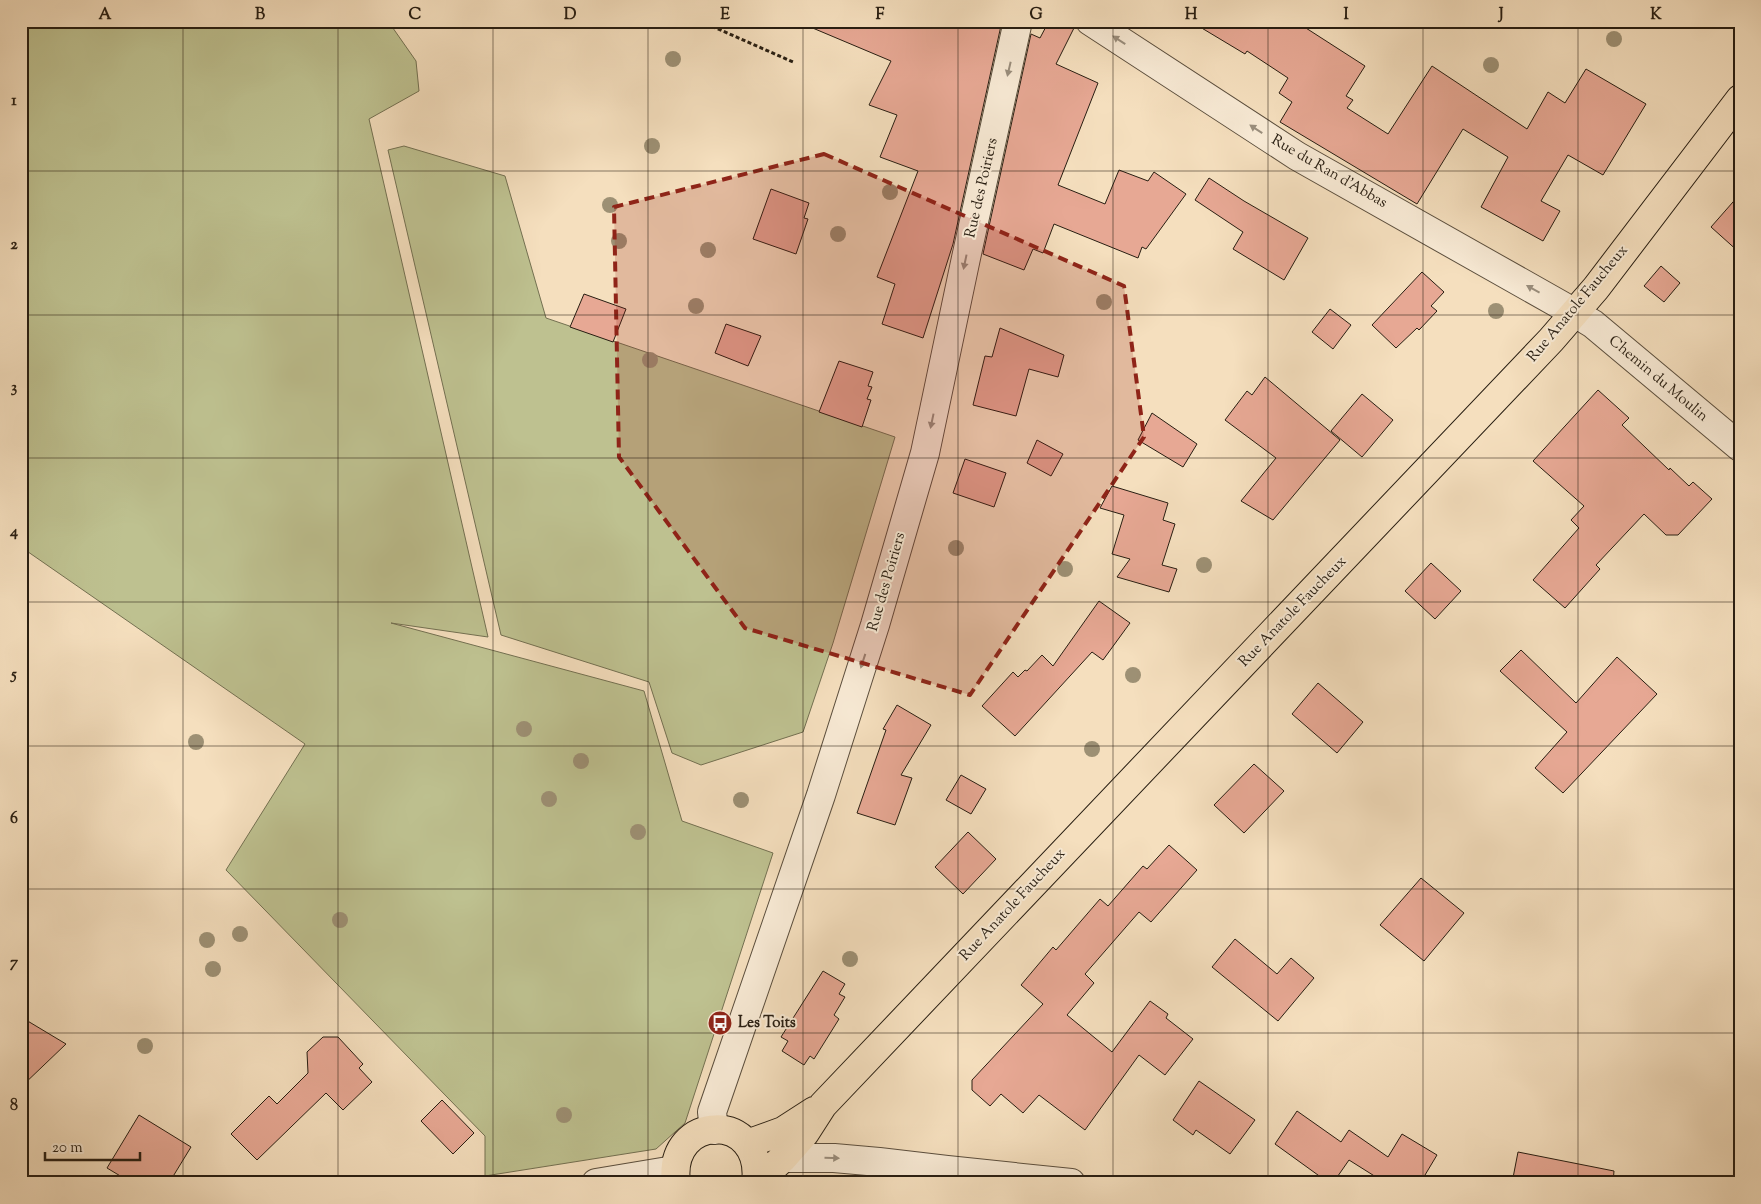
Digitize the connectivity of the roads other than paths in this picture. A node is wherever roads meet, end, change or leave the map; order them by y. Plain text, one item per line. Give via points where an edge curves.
1 (1018, 21) edge
2 (1090, 21) edge
3 (1740, 99) edge
4 (1575, 313) junction
5 (1740, 447) edge
6 (823, 1105) junction
7 (714, 1130) junction
8 (747, 1144) junction
9 (784, 1158) junction
10 (675, 1176) edge
11 (596, 1183) edge
12 (756, 1183) edge
13 (1071, 1183) edge

1 -> 7 street, Rue des Poiriers via 925,453 821,795 712,1112
4 -> 2 street, Rue du Ran d'Abbas via 1298,156
3 - 4 main road, Rue Anatole Faucheux
4 - 5 street, Chemin du Moulin via 1593,324
4 - 6 main road, Rue Anatole Faucheux
6 - 8 main road, Rue Anatole Faucheux via 783,1131
6 - 9 main road, Rue Anatole Faucheux via 806,1133
7 - 8 main road via 736,1134
7 - 10 main road via 695,1135 684,1144 677,1156
8 - 12 main road via 754,1156
9 - 12 main road, Rue Anatole Faucheux
9 -> 13 street via 880,1162
10 - 11 street

